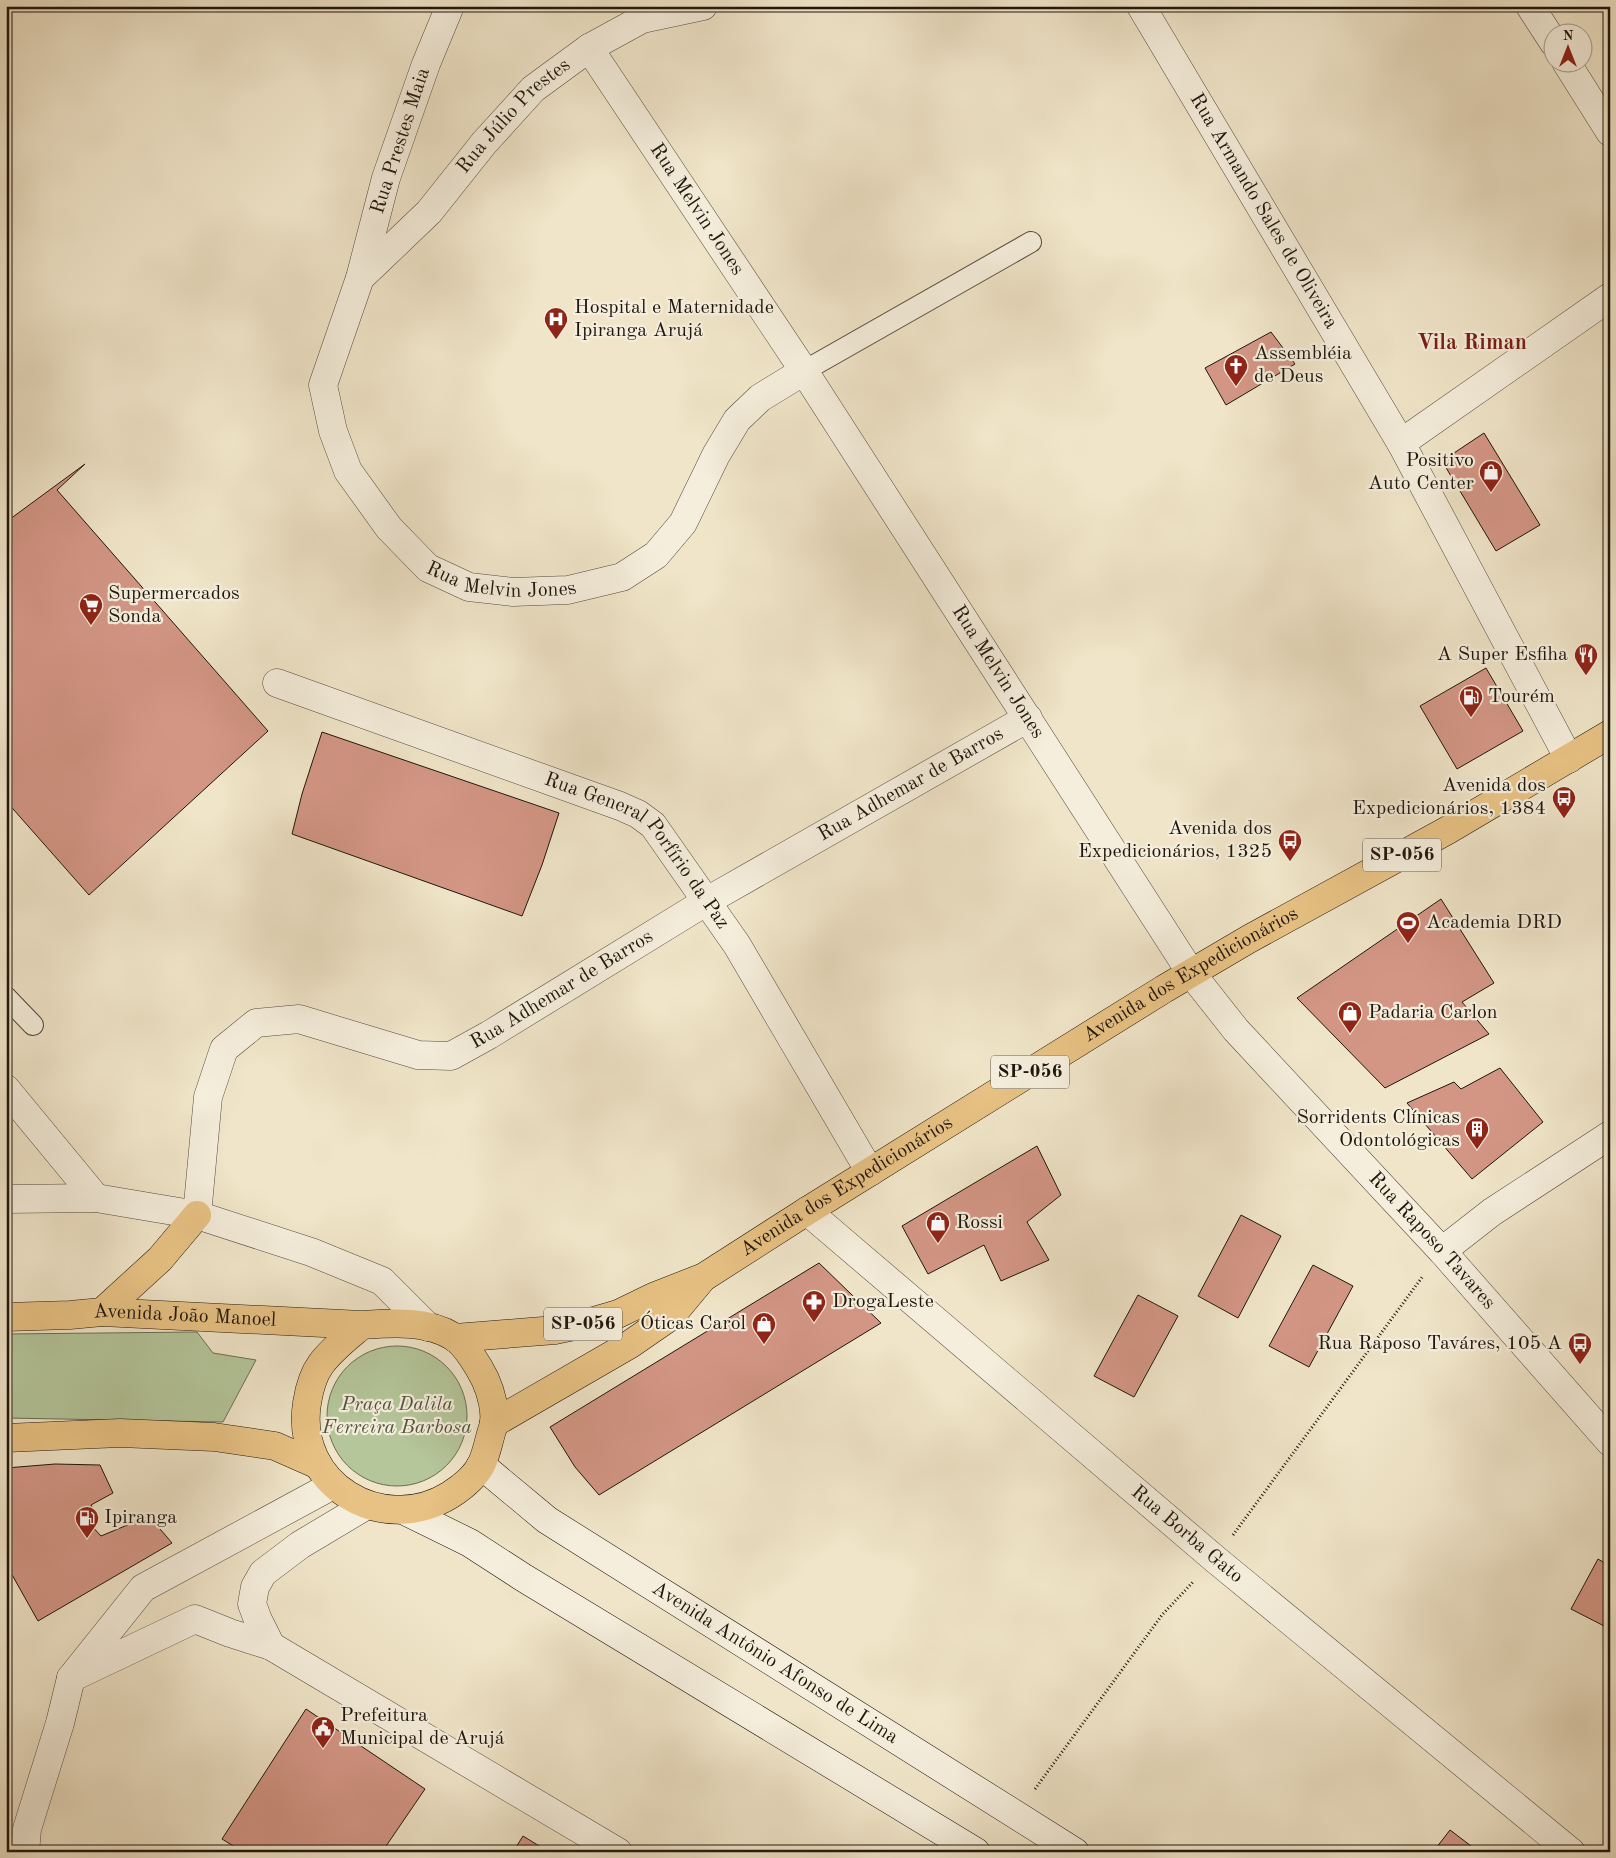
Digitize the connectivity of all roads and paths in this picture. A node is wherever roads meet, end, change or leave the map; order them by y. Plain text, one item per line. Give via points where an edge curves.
1 (450, 6) edge
2 (703, 6) edge
3 (1141, 6) edge
4 (1530, 6) edge
5 (1544, 28) edge
6 (589, 48) junction
7 (1572, 72) edge
8 (1610, 132) edge
9 (1031, 242) dead end
10 (360, 278) junction
11 (1610, 297) edge
12 (804, 371) junction
13 (1401, 443) junction
14 (277, 683) dead end
15 (1028, 718) junction
16 (1610, 734) edge
17 (1569, 759) junction
18 (708, 901) junction
19 (1191, 973) junction
20 (6, 997) edge
21 (34, 1025) dead end
22 (6, 1089) edge
23 (1610, 1135) edge
24 (870, 1172) junction
25 (96, 1198) junction
26 (6, 1199) edge
27 (807, 1211) junction
28 (197, 1215) junction
29 (1442, 1251) junction
30 (704, 1277) junction
31 (102, 1312) junction
32 (6, 1317) edge
33 (362, 1325) junction
34 (428, 1326) junction
35 (455, 1338) junction
36 (494, 1423) junction
37 (6, 1438) edge
38 (1610, 1442) edge
39 (482, 1464) junction
40 (326, 1475) junction
41 (367, 1505) junction
42 (405, 1511) junction
43 (271, 1646) junction
44 (71, 1678) junction
45 (25, 1852) edge
46 (618, 1852) edge
47 (976, 1852) edge
48 (1075, 1852) edge
49 (1571, 1852) edge

1 - 10 street, Rua Prestes Maia via 386,178
2 - 6 street, Rua Júlio Prestes via 642,19
3 - 13 street, Rua Armando Sales de Oliveira
4 - 5 street
6 - 10 street, Rua Júlio Prestes via 533,89 484,143 429,212
6 - 12 street, Rua Melvin Jones
7 - 8 street
9 - 12 lane
10 - 12 street, Rua Melvin Jones via 323,385 348,471 389,528 428,568 469,587 513,592 568,590 622,577 656,554 683,523 737,420 760,398
11 - 13 street
12 - 15 street, Rua Melvin Jones
13 - 17 street, Rua Armando Sales de Oliveira
14 - 18 street, Rua General Porfírio da Paz via 638,814 653,825
15 - 18 street, Rua Adhemar de Barros
15 - 19 street, Rua Melvin Jones
16 - 17 main road, Avenida dos Expedicionários / SP-056
17 - 19 main road, Avenida dos Expedicionários / SP-056
18 - 24 street, Rua General Porfírio da Paz
18 - 28 street, Rua Adhemar de Barros via 451,1056 418,1056 299,1019 256,1023 224,1049 208,1097
19 - 24 main road, Avenida dos Expedicionários / SP-056
19 - 29 street, Rua Raposo Tavares via 1236,1030
20 - 21 lane
22 - 25 street
23 - 29 street via 1492,1212
24 - 27 main road, Avenida dos Expedicionários / SP-056
25 - 26 street
25 - 28 street
27 - 30 main road, Avenida dos Expedicionários / SP-056
27 - 49 street, Rua Borba Gato via 1215,1559
28 - 31 main road via 160,1259
28 - 34 street via 311,1252 382,1281
29 - 38 street, Rua Raposo Tavares
30 - 35 main road, Avenida dos Expedicionários / SP-056 via 618,1314 584,1324 555,1330
30 - 36 main road, Avenida dos Expedicionários / SP-056 via 664,1321 629,1345
31 - 32 main road, Avenida João Manoel
31 - 33 main road, Avenida João Manoel
33 - 34 main road, SP-056
33 - 40 main road via 320,1365 309,1389 305,1415 308,1441
34 - 35 main road, SP-056
35 - 36 main road, SP-056 via 478,1364 491,1392
36 - 39 main road, SP-056
37 - 40 main road via 120,1433 214,1437 275,1446
39 - 42 main road, SP-056 via 461,1488 435,1504
39 - 48 street, Avenida Antônio Afonso de Lima via 547,1520
40 - 41 main road, SP-056 via 349,1497
40 - 44 street via 143,1588
41 - 42 main road, SP-056
41 - 43 street via 300,1545 263,1572 255,1587 252,1604
42 - 47 street, SP-056 via 470,1543
43 - 44 street via 195,1619
43 - 46 street
44 - 45 street via 27,1829

